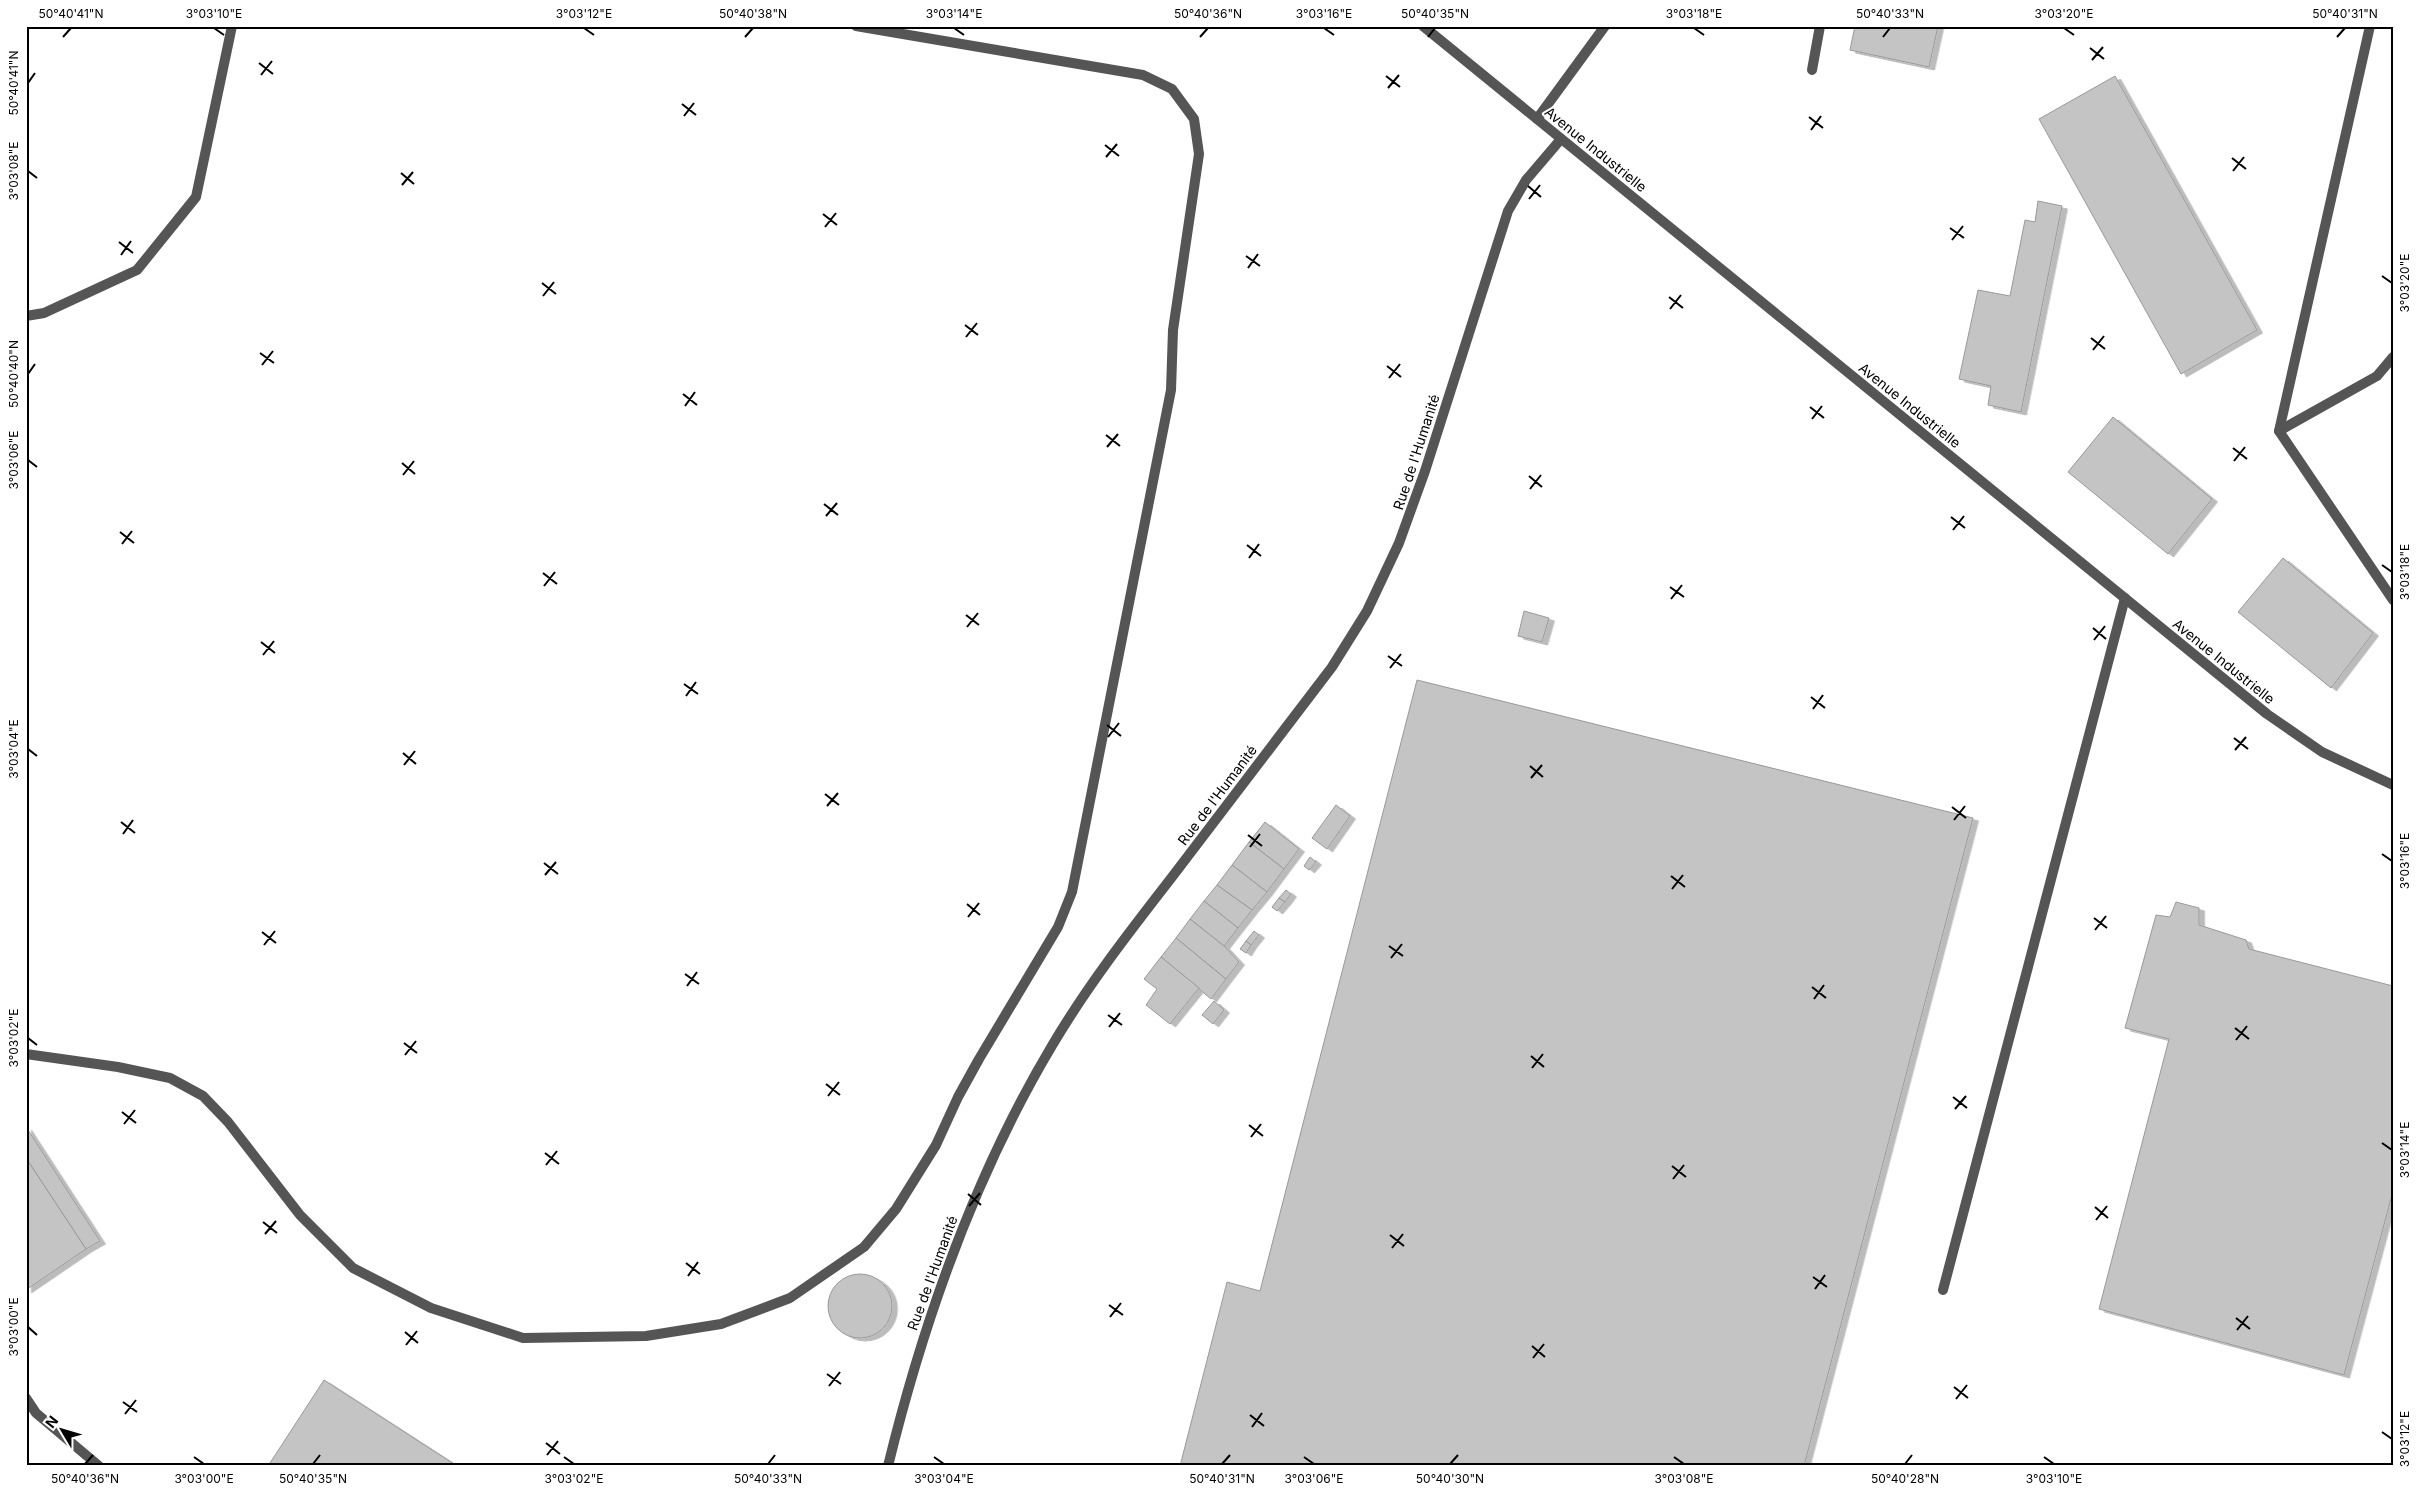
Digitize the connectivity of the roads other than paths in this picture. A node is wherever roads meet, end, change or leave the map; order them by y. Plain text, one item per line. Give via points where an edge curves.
1 (232, 26) edge
2 (856, 26) edge
3 (1423, 26) edge
4 (1605, 26) edge
5 (1820, 26) edge
6 (2370, 26) edge
7 (1812, 70) dead end
8 (1537, 119) junction
9 (1561, 139) junction
10 (26, 316) edge
11 (2393, 357) edge
12 (2279, 431) junction
13 (2125, 598) junction
14 (2393, 600) edge
15 (2393, 784) edge
16 (26, 1054) edge
17 (1943, 1290) dead end
18 (26, 1398) edge
19 (99, 1466) edge
20 (888, 1466) edge

1 - 10 street via 196,197 137,270 44,313
2 - 16 street via 1143,75 1172,88 1194,119 1199,154 1173,330 1171,390 1072,892 1058,927 979,1059 936,1145 896,1209 864,1246 790,1298 721,1324 646,1336 523,1338 431,1308 353,1268 300,1215 228,1122 203,1096 170,1078
3 - 8 street, Avenue Industrielle
4 - 8 street
5 - 7 street
6 - 12 street
8 - 9 street, Avenue Industrielle
9 - 13 street, Avenue Industrielle
9 - 20 street, Rue de l'Humanité via 1526,180 1508,211 1413,507 1367,611 1332,667 1089,987 1028,1089 988,1169 952,1253 916,1359
11 - 12 street via 2377,376
12 - 14 street
13 - 15 street, Avenue Industrielle via 2299,737 2352,767
13 - 17 street
18 - 19 street via 36,1413

